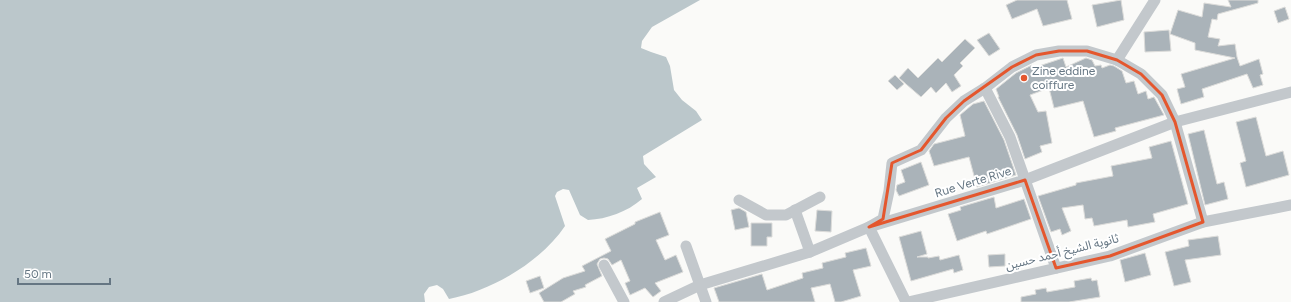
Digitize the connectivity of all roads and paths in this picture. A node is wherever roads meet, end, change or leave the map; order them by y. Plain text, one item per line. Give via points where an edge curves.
1 (1155, 0) edge
2 (1117, 60) junction
3 (985, 88) junction
4 (1291, 92) edge
5 (1176, 122) junction
6 (1025, 180) junction
7 (820, 197) dead end
8 (739, 200) dead end
9 (1291, 205) edge
10 (795, 210) junction
11 (1203, 222) junction
12 (869, 226) junction
13 (686, 246) dead end
14 (810, 252) junction
15 (604, 264) dead end
16 (1056, 268) junction
17 (700, 285) junction
18 (624, 302) edge
19 (664, 302) edge
20 (706, 302) edge
21 (907, 302) edge

1 - 2 street
2 - 3 street via 1087,51 1059,51 1036,55 1012,67
2 - 5 street via 1141,74 1162,95
3 - 6 street via 1010,137
3 - 12 street via 964,100 946,118 922,150 892,163 883,219
4 - 5 street, Rue Verte Rive
5 - 6 street, Rue Verte Rive
5 - 11 street
6 - 12 street, Rue Verte Rive
6 - 16 street
7 - 10 street
8 - 10 street via 766,215 786,215
9 - 11 street, ثانوية الشيخ أحمد حسين
10 - 14 street
11 - 16 street, ثانوية الشيخ أحمد حسين via 1110,256
12 - 14 street, Rue Verte Rive
12 - 21 street
13 - 17 street
14 - 17 street, Rue Verte Rive
15 - 18 street
16 - 21 street, ثانوية الشيخ أحمد حسين
17 - 19 street, Rue Verte Rive
17 - 20 street

